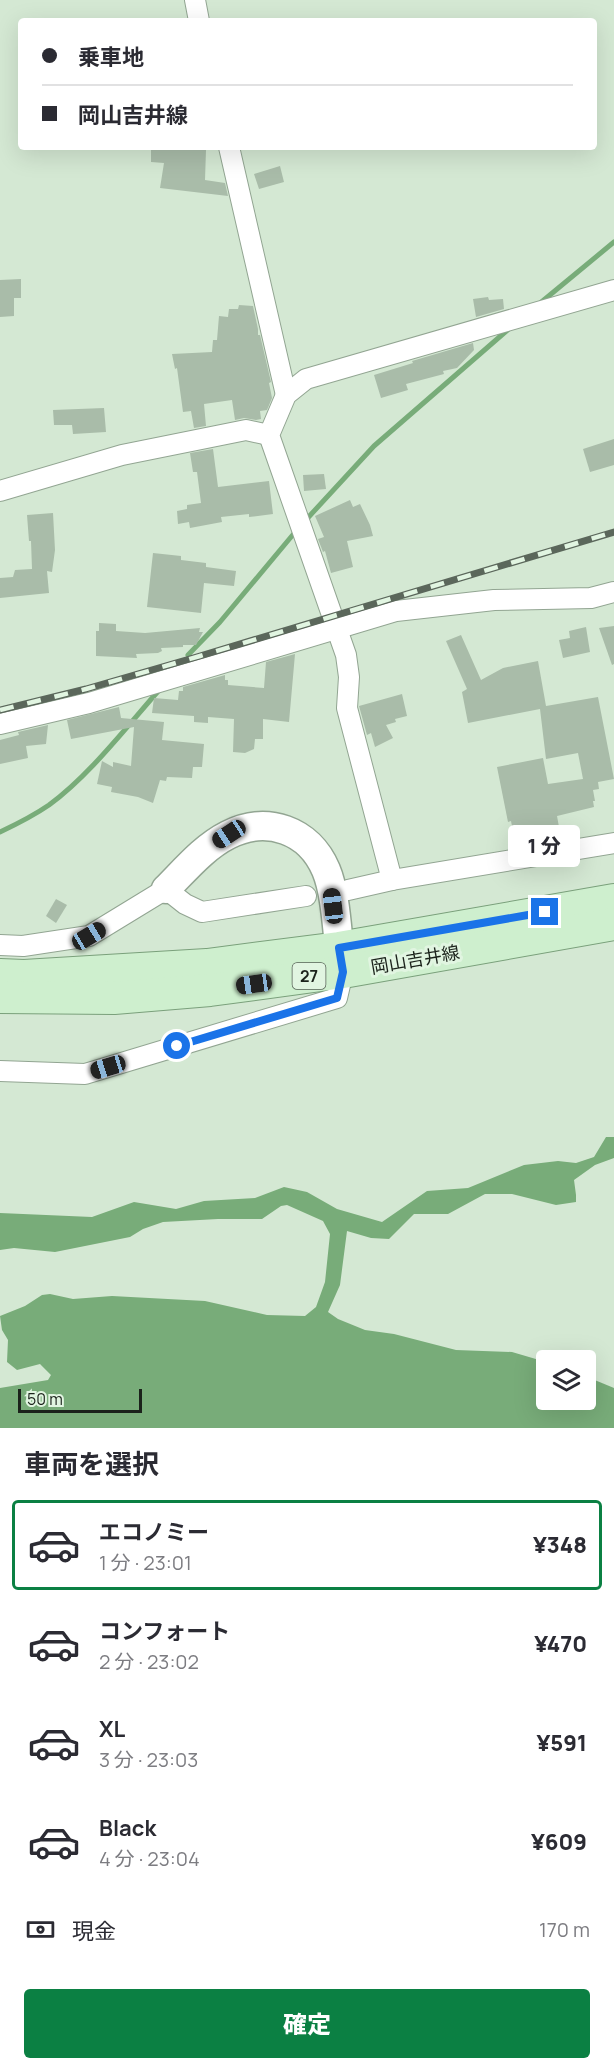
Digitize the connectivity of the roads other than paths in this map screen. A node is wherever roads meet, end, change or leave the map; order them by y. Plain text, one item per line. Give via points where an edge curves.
1 (195, 0) edge
2 (199, 18) edge
3 (230, 150) edge
4 (614, 290) edge
5 (286, 395) junction
6 (269, 435) junction
7 (0, 491) edge
8 (614, 592) edge
9 (336, 629) junction
10 (0, 724) edge
11 (614, 843) edge
12 (392, 880) junction
13 (166, 889) junction
14 (348, 890) dead end
15 (306, 896) dead end
16 (614, 900) edge
17 (614, 924) edge
18 (0, 945) edge
19 (341, 960) junction
20 (0, 975) edge
21 (0, 997) edge
22 (0, 1071) edge

1 - 2 street
3 - 5 street
4 - 5 street via 306,379
5 - 6 street
6 - 7 street via 246,430 122,455
6 - 9 street
8 - 9 street via 591,598 494,600 396,611
9 - 10 street via 89,703
9 - 12 street via 346,655 347,708
11 - 12 street
12 - 14 street
13 - 15 street via 202,912
13 - 18 street via 89,936 23,946
13 - 19 street via 229,834 253,827 296,833 310,844 331,884
16 - 19 main road, 岡山吉井線 / 27
17 - 19 main road, 岡山吉井線 / 27
19 - 20 main road, 岡山吉井線 / 27
19 - 21 main road, 岡山吉井線 / 27 via 210,990 114,998
19 - 22 street via 337,998 85,1074

